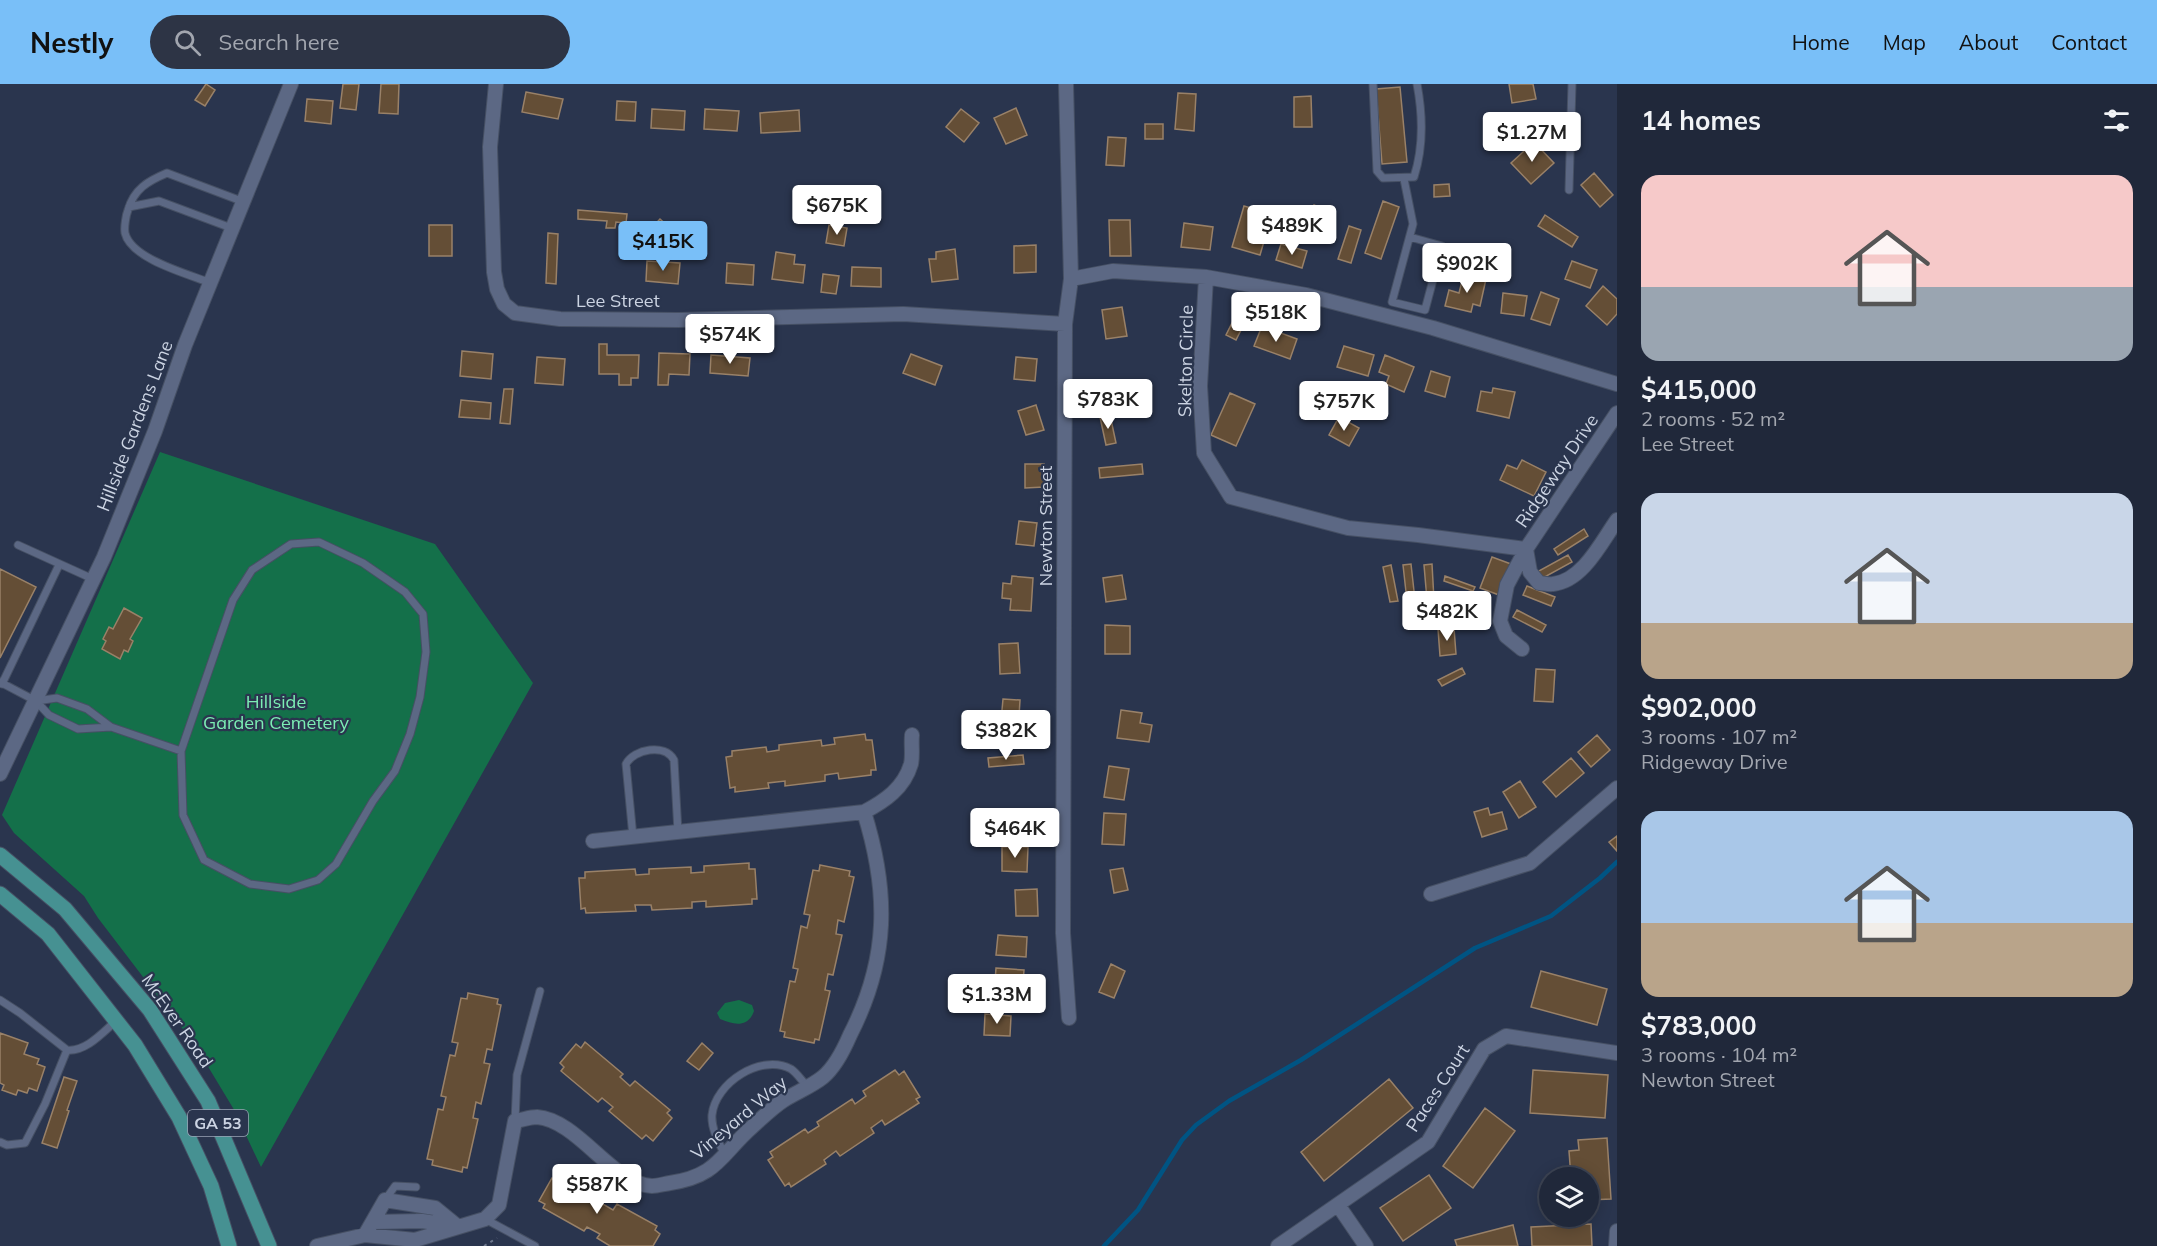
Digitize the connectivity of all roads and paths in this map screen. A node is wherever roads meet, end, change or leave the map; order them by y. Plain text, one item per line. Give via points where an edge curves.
1 (291, 84) edge
2 (496, 84) edge
3 (1066, 84) edge
4 (1373, 84) edge
5 (1417, 84) edge
6 (1572, 84) edge
7 (1404, 178) junction
8 (1569, 190) dead end
9 (244, 202) junction
10 (129, 207) junction
11 (234, 229) junction
12 (1410, 237) junction
13 (1206, 277) junction
14 (1071, 279) junction
15 (211, 284) junction
16 (1065, 324) junction
17 (1617, 384) edge
18 (1617, 413) edge
19 (1617, 520) edge
20 (18, 545) dead end
21 (1526, 549) junction
22 (59, 565) junction
23 (93, 579) junction
24 (1522, 649) dead end
25 (1, 683) edge
26 (36, 701) junction
27 (111, 727) junction
28 (912, 735) dead end
29 (181, 751) junction
30 (0, 774) edge
31 (1617, 788) edge
32 (864, 812) junction
33 (678, 832) junction
34 (633, 837) junction
35 (593, 842) dead end
36 (0, 855) edge
37 (0, 894) edge
38 (1431, 894) dead end
39 (540, 992) dead end
40 (0, 1000) edge
41 (1068, 1018) dead end
42 (117, 1020) junction
43 (67, 1050) junction
44 (1617, 1053) edge
45 (807, 1086) junction
46 (515, 1121) junction
47 (0, 1142) edge
48 (725, 1155) junction
49 (416, 1186) dead end
50 (385, 1200) junction
51 (1338, 1205) junction
52 (485, 1219) junction
53 (373, 1222) junction
54 (458, 1226) junction
55 (505, 1230) junction
56 (1617, 1231) edge
57 (366, 1240) edge
58 (229, 1246) edge
59 (269, 1246) edge
60 (317, 1246) edge
61 (484, 1246) edge
62 (535, 1246) edge
63 (1278, 1246) edge
64 (1366, 1246) edge
65 (1616, 1246) edge

1 - 9 street, Hillside Gardens Lane
2 - 16 street, Lee Street via 490,147 494,272 504,304 515,312 560,319 680,320 903,314
3 - 14 street, Newton Street
4 - 7 lane via 1377,171 1383,178
5 - 7 lane via 1422,137 1419,161 1414,177
6 - 8 lane
7 - 12 lane via 1413,224
9 - 10 lane via 167,173 141,186
9 - 11 street, Hillside Gardens Lane
10 - 11 lane via 159,201
10 - 15 lane via 125,232 142,255
11 - 15 street, Hillside Gardens Lane
12 - 12 lane via 1392,302 1425,310 1442,246
13 - 14 street via 1113,271
13 - 17 street via 1306,295 1433,328
13 - 21 street, Skelton Circle via 1200,386 1204,453 1231,497 1347,528
14 - 16 street, Newton Street
15 - 23 street, Hillside Gardens Lane
16 - 41 street, Newton Street via 1063,933
18 - 21 street, Ridgeway Drive
19 - 21 street via 1585,565 1555,584 1539,583 1530,572
20 - 22 lane
21 - 24 street via 1507,585 1500,621 1506,636
22 - 23 lane
22 - 25 lane
23 - 26 street, Hillside Gardens Lane
25 - 26 lane
26 - 27 lane via 57,698 87,709
26 - 27 lane via 49,715 78,729
26 - 30 street, Hillside Gardens Lane
27 - 29 lane
28 - 32 street via 911,764 899,788
29 - 29 lane via 233,600 252,570 291,544 320,542 363,563 405,592 423,614 426,652 410,734 395,771 336,864 318,879 289,889 250,884 204,860 183,815
31 - 38 street via 1530,863
32 - 33 street
32 - 45 street, Vineyard Way via 881,887 882,936 866,1006 842,1052 824,1076
33 - 34 street
33 - 34 lane via 674,760 661,749 639,752 626,764
34 - 35 street
36 - 59 main road, McEver Road / GA 53 via 65,909 150,1010 208,1101
37 - 42 main road, GA 53 via 48,934
39 - 46 lane via 517,1076
40 - 43 lane
42 - 43 lane via 87,1045
42 - 58 main road, GA 53 via 179,1117 211,1186
43 - 47 lane via 25,1143
44 - 51 street, Paces Court via 1506,1036 1484,1049 1428,1142
45 - 48 street, Vineyard Way via 781,1102
45 - 48 lane via 791,1070 769,1064 745,1071 730,1083 712,1115
46 - 48 street, Vineyard Way via 536,1117 553,1120 630,1179 651,1186 690,1180 715,1167
46 - 52 street via 499,1205
49 - 50 lane via 395,1186
50 - 53 street
50 - 54 street via 435,1208
51 - 63 street, Paces Court
51 - 64 street
52 - 54 street
52 - 55 lane
53 - 54 street via 422,1221
53 - 57 street
54 - 57 street via 415,1240
55 - 61 path
55 - 62 lane
56 - 65 street
57 - 60 street

